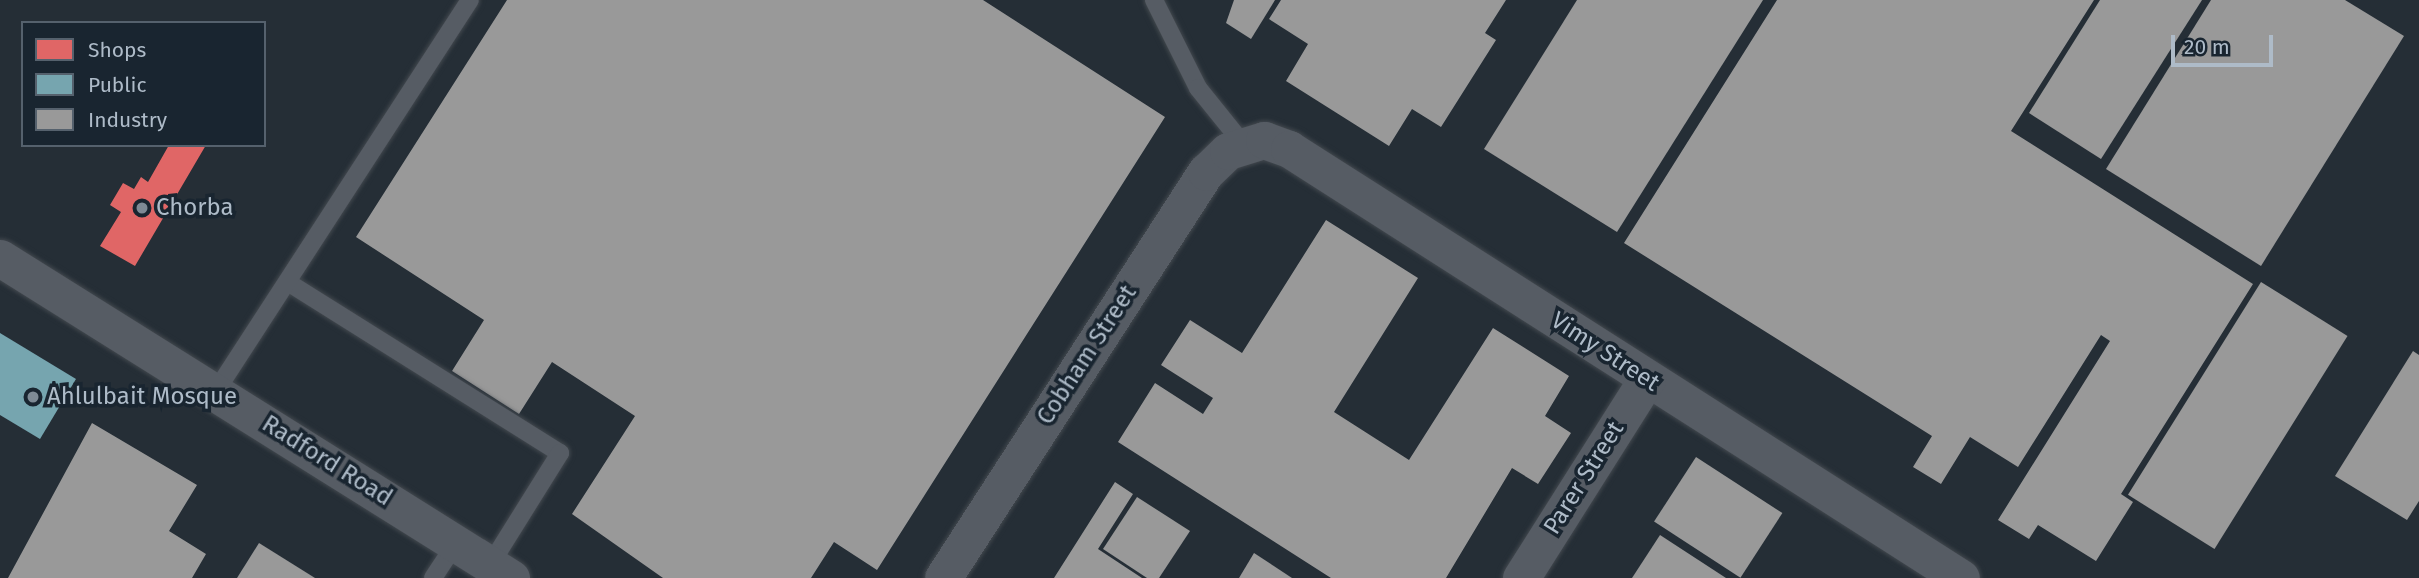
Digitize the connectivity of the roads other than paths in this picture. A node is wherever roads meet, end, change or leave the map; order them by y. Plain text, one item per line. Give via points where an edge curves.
1 (470, 0) edge
2 (1154, 0) edge
3 (1244, 145) junction
4 (0, 258) edge
5 (289, 283) junction
6 (1647, 379) junction
7 (216, 391) junction
8 (456, 543) junction
9 (500, 571) edge
10 (433, 578) edge
11 (943, 578) edge
12 (1521, 578) edge
13 (1961, 578) edge

1 - 5 lane
2 - 3 lane via 1198,88
3 - 6 street, Vimy Street via 1264,140 1289,149
3 - 11 street, Cobham Street via 1206,172
4 - 7 street, Radford Road
5 - 7 lane
5 - 9 lane via 560,453
6 - 12 street, Parer Street
6 - 13 street, Vimy Street
7 - 8 street, Radford Road
8 - 9 street, Radford Road
8 - 10 lane

